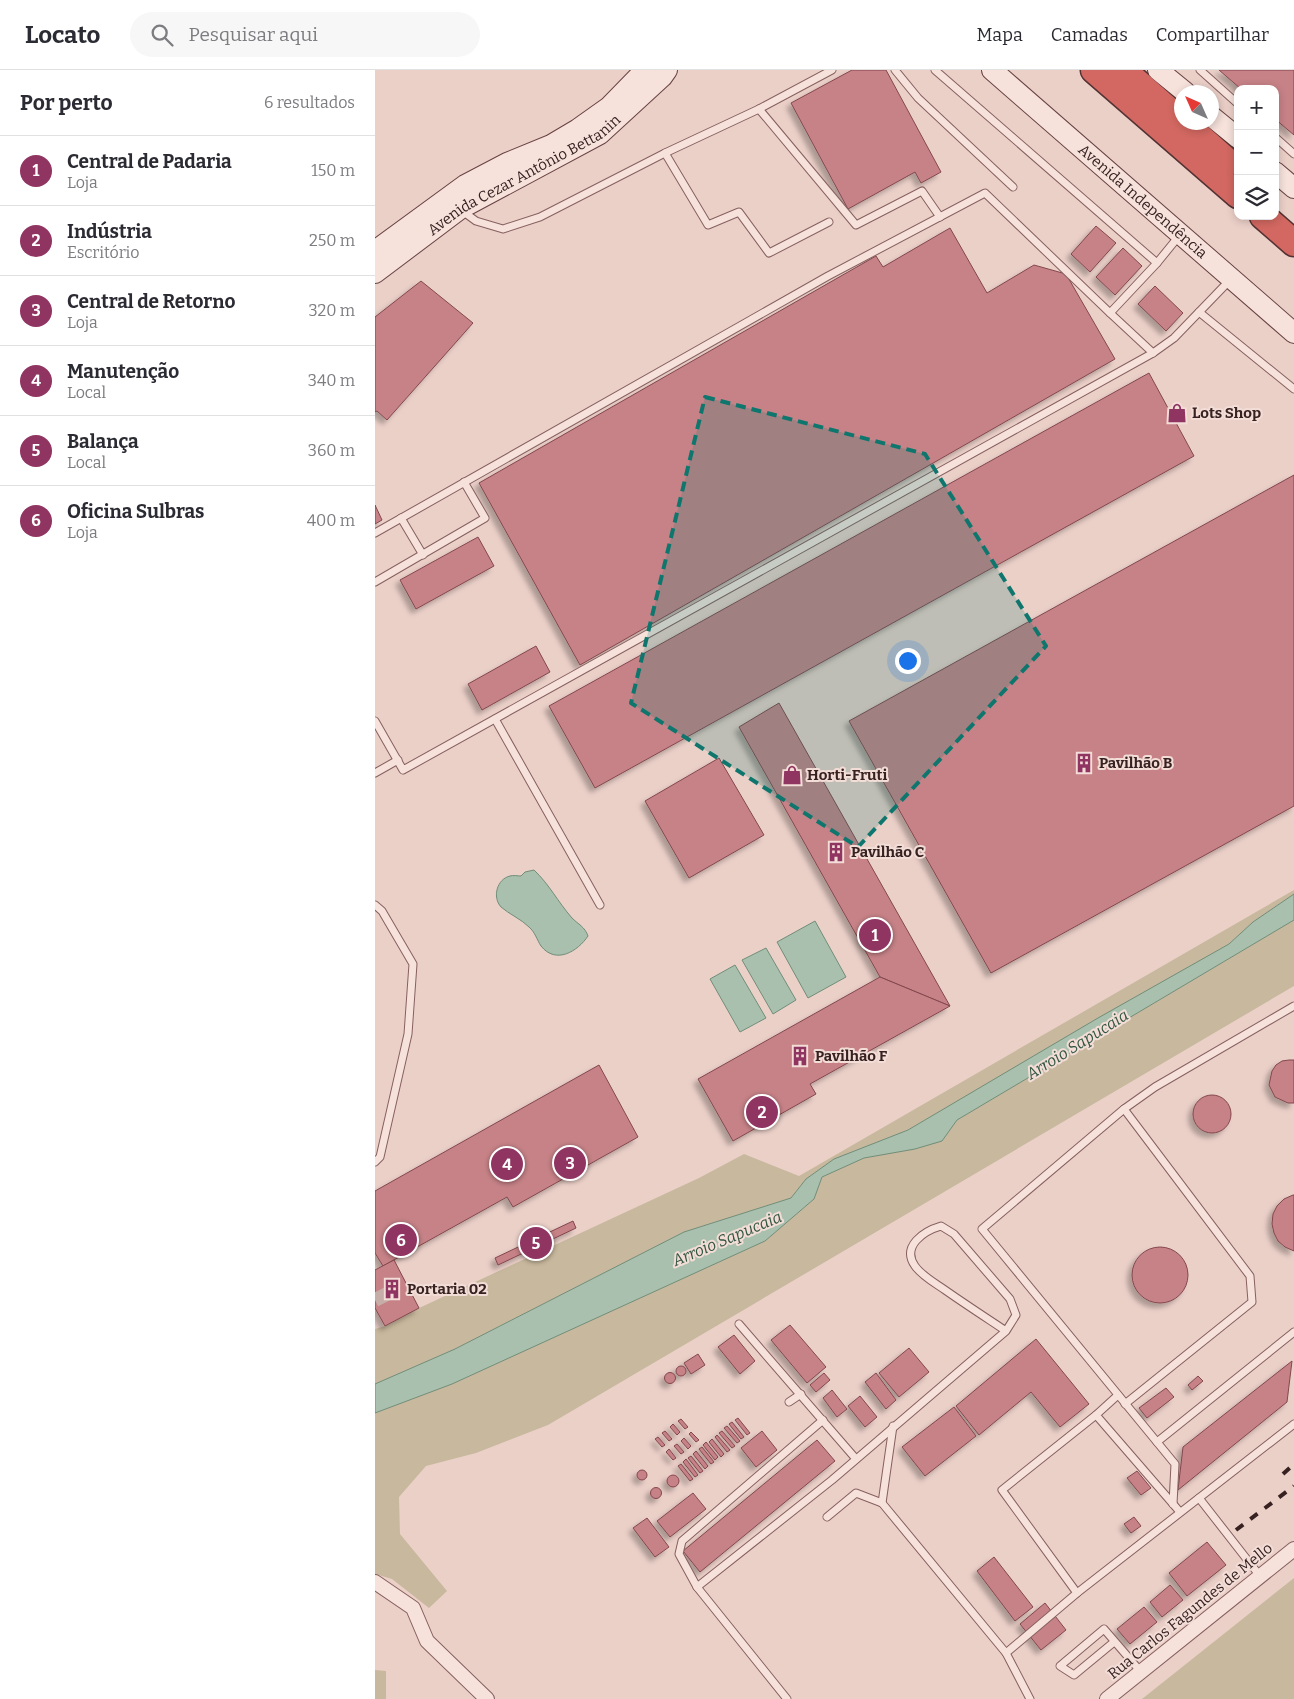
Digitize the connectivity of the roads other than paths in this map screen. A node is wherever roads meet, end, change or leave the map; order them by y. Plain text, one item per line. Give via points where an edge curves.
1 (645, 70) edge
2 (667, 70) edge
3 (832, 70) edge
4 (895, 70) edge
5 (935, 70) edge
6 (993, 70) edge
7 (1094, 70) edge
8 (1123, 70) edge
9 (1159, 70) edge
10 (1200, 70) edge
11 (1177, 85) edge
12 (1234, 100) edge
13 (759, 108) junction
14 (1174, 115) edge
15 (1219, 121) edge
16 (1191, 130) edge
17 (1234, 131) edge
18 (1279, 141) edge
19 (665, 153) junction
20 (1294, 154) edge
21 (1234, 168) edge
22 (1279, 175) edge
23 (1013, 187) dead end
24 (1294, 188) edge
25 (1234, 191) edge
26 (455, 202) junction
27 (1279, 207) edge
28 (940, 218) junction
29 (1268, 220) edge
30 (1294, 220) edge
31 (829, 222) dead end
32 (1180, 235) junction
33 (1294, 243) edge
34 (375, 251) edge
35 (1157, 263) junction
36 (375, 273) edge
37 (1231, 278) junction
38 (1199, 312) junction
39 (1110, 313) junction
40 (1294, 334) edge
41 (1153, 353) junction
42 (1294, 389) edge
43 (464, 482) junction
44 (401, 518) junction
45 (375, 532) edge
46 (423, 555) junction
47 (375, 582) edge
48 (495, 719) junction
49 (375, 720) edge
50 (398, 760) junction
51 (375, 773) edge
52 (375, 905) edge
53 (601, 905) dead end
54 (1294, 1006) edge
55 (1124, 1109) junction
56 (375, 1162) edge
57 (739, 1324) dead end
58 (1006, 1331) junction
59 (1294, 1332) edge
60 (801, 1394) junction
61 (1118, 1394) junction
62 (789, 1402) dead end
63 (1125, 1404) junction
64 (1096, 1415) junction
65 (823, 1420) junction
66 (1294, 1424) edge
67 (893, 1426) junction
68 (1157, 1442) junction
69 (856, 1459) junction
70 (1199, 1498) junction
71 (882, 1503) junction
72 (1173, 1504) junction
73 (1180, 1512) junction
74 (827, 1517) dead end
75 (1294, 1549) edge
76 (1260, 1576) junction
77 (375, 1582) edge
78 (697, 1587) junction
79 (1077, 1592) junction
80 (1114, 1642) junction
81 (1005, 1653) junction
82 (1141, 1672) junction
83 (487, 1699) edge
84 (787, 1699) edge
85 (1030, 1699) edge
86 (1107, 1699) edge

1 - 26 main road, Avenida Cezar Antônio Bettanin via 609,107 578,129 465,185
2 - 26 main road, Avenida Cezar Antônio Bettanin via 600,134
3 - 13 lane
4 - 23 lane via 918,98
5 - 35 lane
6 - 32 main road, Avenida Independência
7 - 25 highway
8 - 14 highway
9 - 11 main road
10 - 12 lane
13 - 19 lane
13 - 28 lane via 856,224 922,191
15 - 17 main road
16 - 21 highway
18 - 20 lane
19 - 26 lane via 540,217 503,229 476,221
19 - 31 lane via 708,225 739,212 769,253
22 - 24 main road
26 - 34 main road, Avenida Cezar Antônio Bettanin
26 - 36 main road, Avenida Cezar Antônio Bettanin
27 - 30 highway
28 - 39 lane via 985,193
28 - 43 lane via 828,276
29 - 33 highway
32 - 35 lane
32 - 37 main road, Avenida Independência
35 - 39 lane
37 - 38 lane
37 - 40 main road, Avenida Independência
38 - 41 lane via 1174,338
38 - 42 lane
39 - 41 lane
41 - 48 lane
43 - 44 lane
43 - 46 lane via 485,518
44 - 45 lane
44 - 46 lane
46 - 47 lane
48 - 50 lane via 403,770
48 - 53 lane
49 - 50 lane
50 - 51 lane
52 - 56 lane via 382,910 413,964 408,1034 380,1157
54 - 55 lane via 1155,1087
55 - 61 lane via 982,1229
55 - 63 lane via 1250,1276 1252,1302
57 - 60 lane
58 - 58 lane via 914,1266 911,1253 916,1238 941,1226 954,1234 1010,1299 1016,1315
58 - 67 lane
59 - 68 lane
60 - 62 lane
60 - 65 lane
61 - 63 lane
61 - 64 lane
63 - 68 lane
64 - 72 lane
64 - 79 lane via 1002,1490
65 - 69 lane
65 - 78 lane via 682,1541 679,1554
66 - 70 lane
67 - 69 lane
67 - 71 lane
68 - 72 lane via 1175,1464
69 - 78 lane
70 - 73 lane
70 - 76 lane
71 - 74 lane via 856,1493
71 - 81 lane
72 - 73 lane
73 - 79 lane
75 - 76 street, Rua Carlos Fagundes de Mello
76 - 82 street, Rua Carlos Fagundes de Mello
77 - 83 street via 413,1608 427,1640
78 - 84 lane
79 - 81 lane
80 - 80 lane via 1104,1629 1060,1666 1074,1674
80 - 82 lane
81 - 85 lane
82 - 86 street, Rua Carlos Fagundes de Mello

